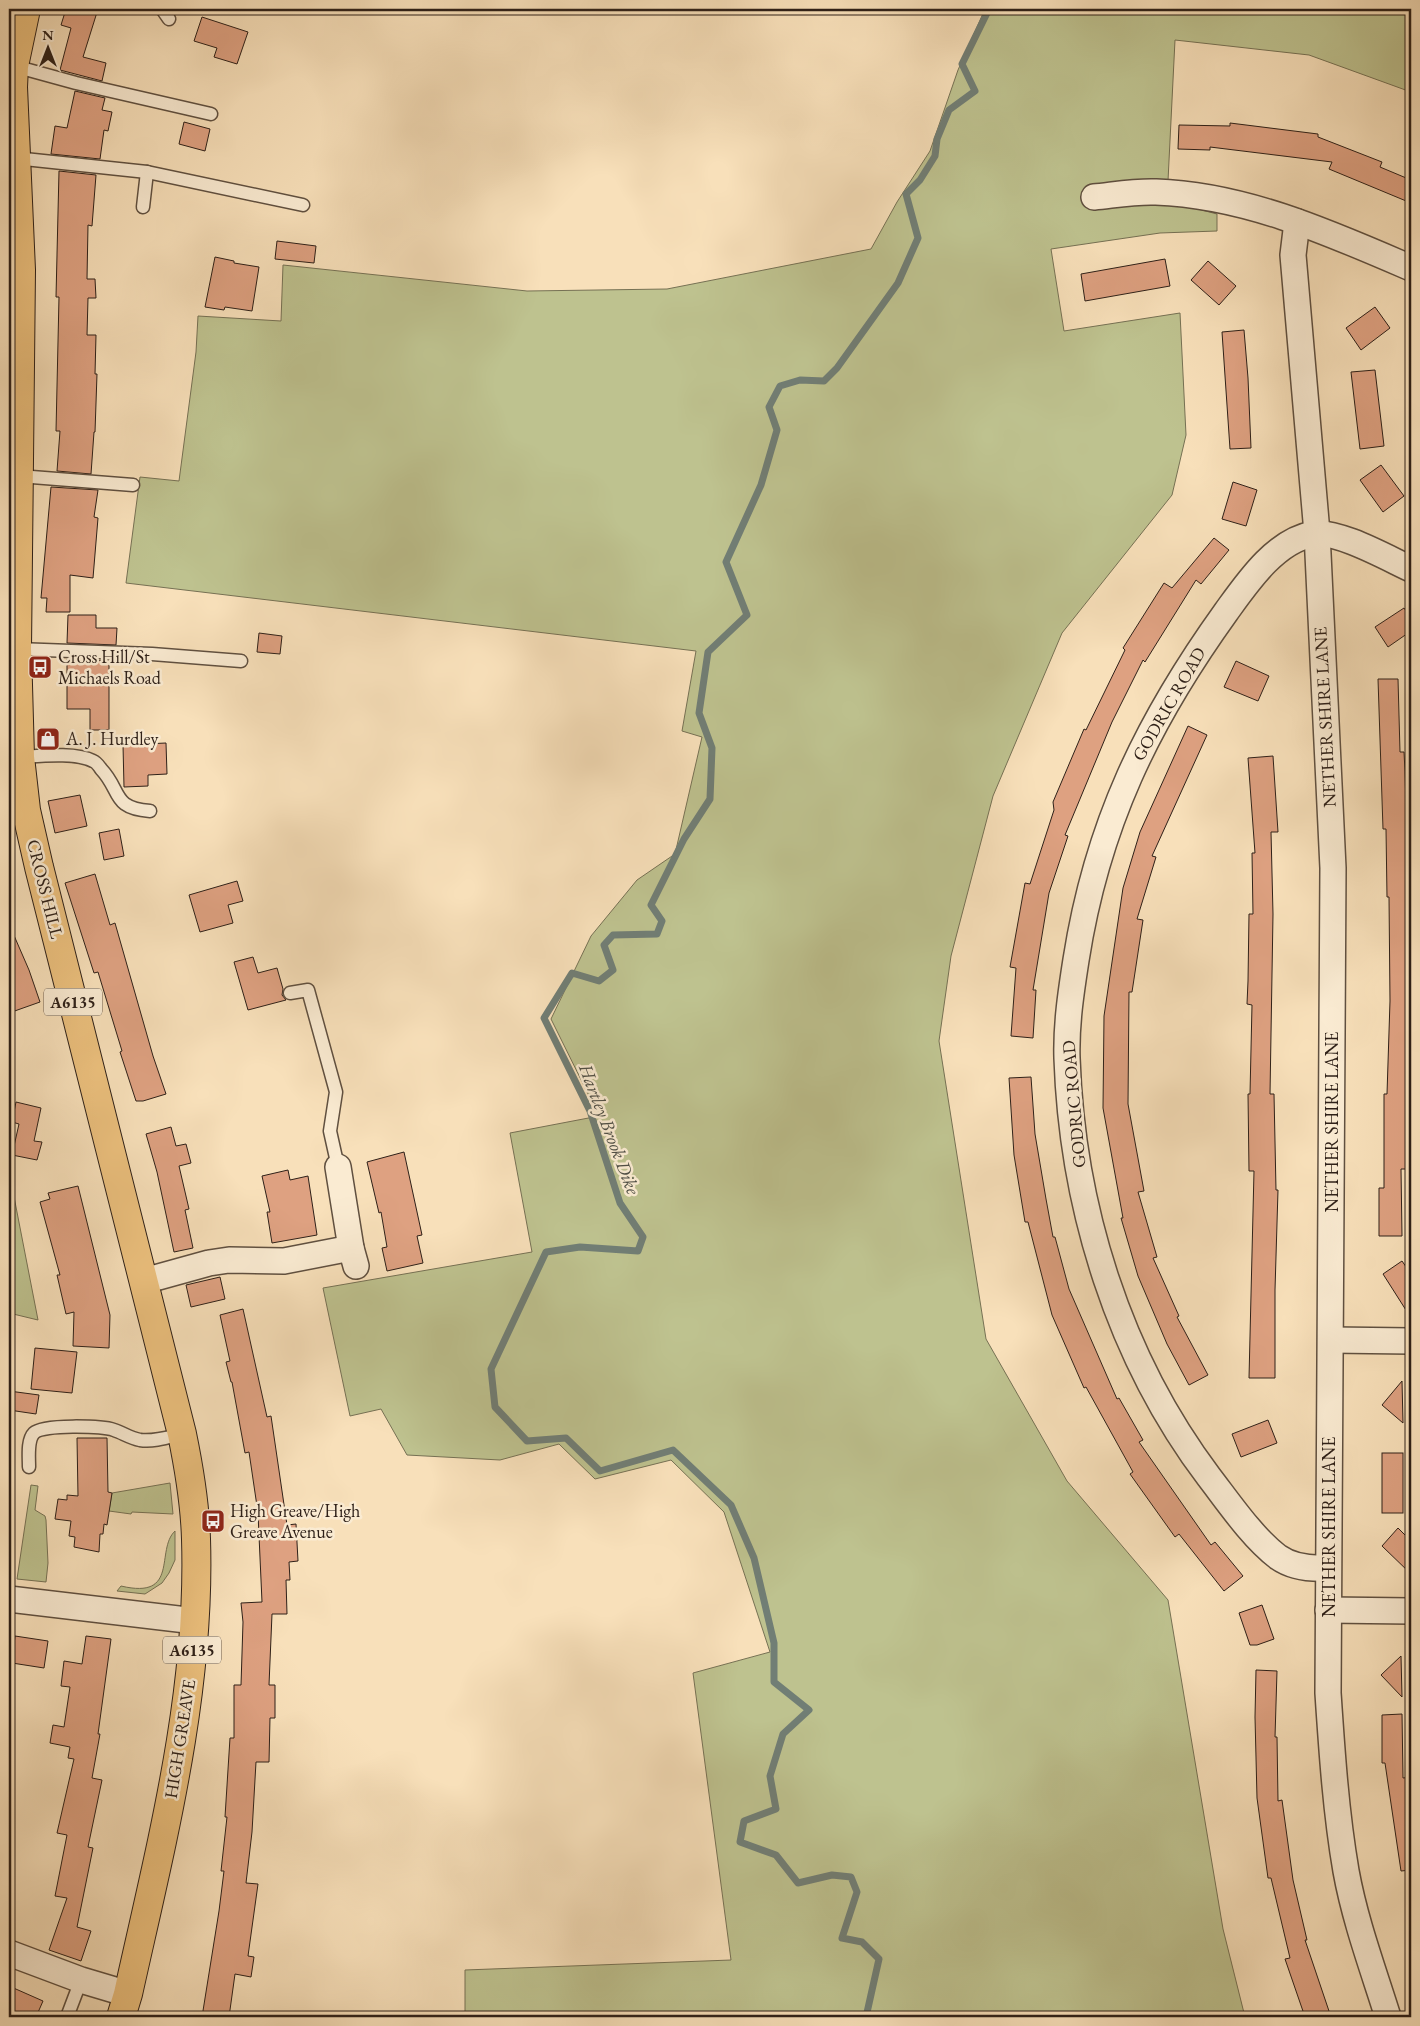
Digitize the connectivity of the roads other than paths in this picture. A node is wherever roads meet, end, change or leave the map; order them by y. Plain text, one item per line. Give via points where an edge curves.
1 (26, 9) edge
2 (14, 66) junction
3 (211, 114) dead end
4 (15, 158) junction
5 (148, 172) junction
6 (1094, 197) dead end
7 (304, 205) dead end
8 (143, 207) dead end
9 (1297, 222) junction
10 (15, 268) edge
11 (1411, 268) edge
12 (19, 476) junction
13 (133, 485) dead end
14 (1317, 533) junction
15 (1411, 569) edge
16 (17, 649) junction
17 (241, 660) dead end
18 (20, 757) junction
19 (150, 811) dead end
20 (290, 993) dead end
21 (338, 1168) joint
22 (144, 1281) junction
23 (1331, 1340) junction
24 (1411, 1341) edge
25 (182, 1434) junction
26 (29, 1466) dead end
27 (1328, 1568) junction
28 (9, 1599) edge
29 (1328, 1610) junction
30 (1411, 1611) edge
31 (195, 1621) junction
32 (9, 1953) edge
33 (81, 1980) junction
34 (125, 2006) edge
35 (67, 2017) edge
36 (1388, 2017) edge

1 - 2 main road, CROSS HILL / A6135
2 - 3 lane
2 - 4 main road, CROSS HILL / A6135
4 - 5 lane
4 - 10 main road, CROSS HILL / A6135 via 20,218
5 - 7 lane
5 - 8 lane
6 - 9 street via 1155,192 1193,196 1248,206
9 - 11 street
9 - 14 street, NETHER SHIRE LANE via 1293,255
10 - 12 main road, CROSS HILL / A6135
12 - 13 lane
12 - 16 main road, CROSS HILL / A6135
14 - 15 street via 1352,542
14 - 23 street, NETHER SHIRE LANE via 1333,868
14 - 27 street, GODRIC ROAD via 1302,537 1272,556 1240,593 1169,697 1137,757 1110,820 1092,876 1069,1000 1067,1056 1070,1109 1087,1218 1129,1339 1161,1404 1245,1524 1279,1558 1312,1569
16 - 17 lane
16 - 18 main road, CROSS HILL / A6135
18 - 19 lane via 79,757 94,761 129,808
18 - 22 main road, CROSS HILL / A6135 via 26,810 38,867
20 - 21 lane via 308,990 336,1092 330,1131
21 - 22 street via 353,1257 229,1260
22 - 25 main road, HIGH GREAVE / A6135
23 - 24 street
23 - 27 street, NETHER SHIRE LANE
25 - 26 lane via 142,1440 114,1430 92,1427 42,1428 33,1433 30,1441
25 - 31 main road, HIGH GREAVE / A6135 via 190,1474 196,1538
27 - 29 street, NETHER SHIRE LANE
28 - 31 street
29 - 30 street
29 - 36 street, NETHER SHIRE LANE via 1334,1778 1346,1872
31 - 34 main road, HIGH GREAVE / A6135 via 188,1698 170,1806
32 - 33 street
33 - 34 street
33 - 35 lane

